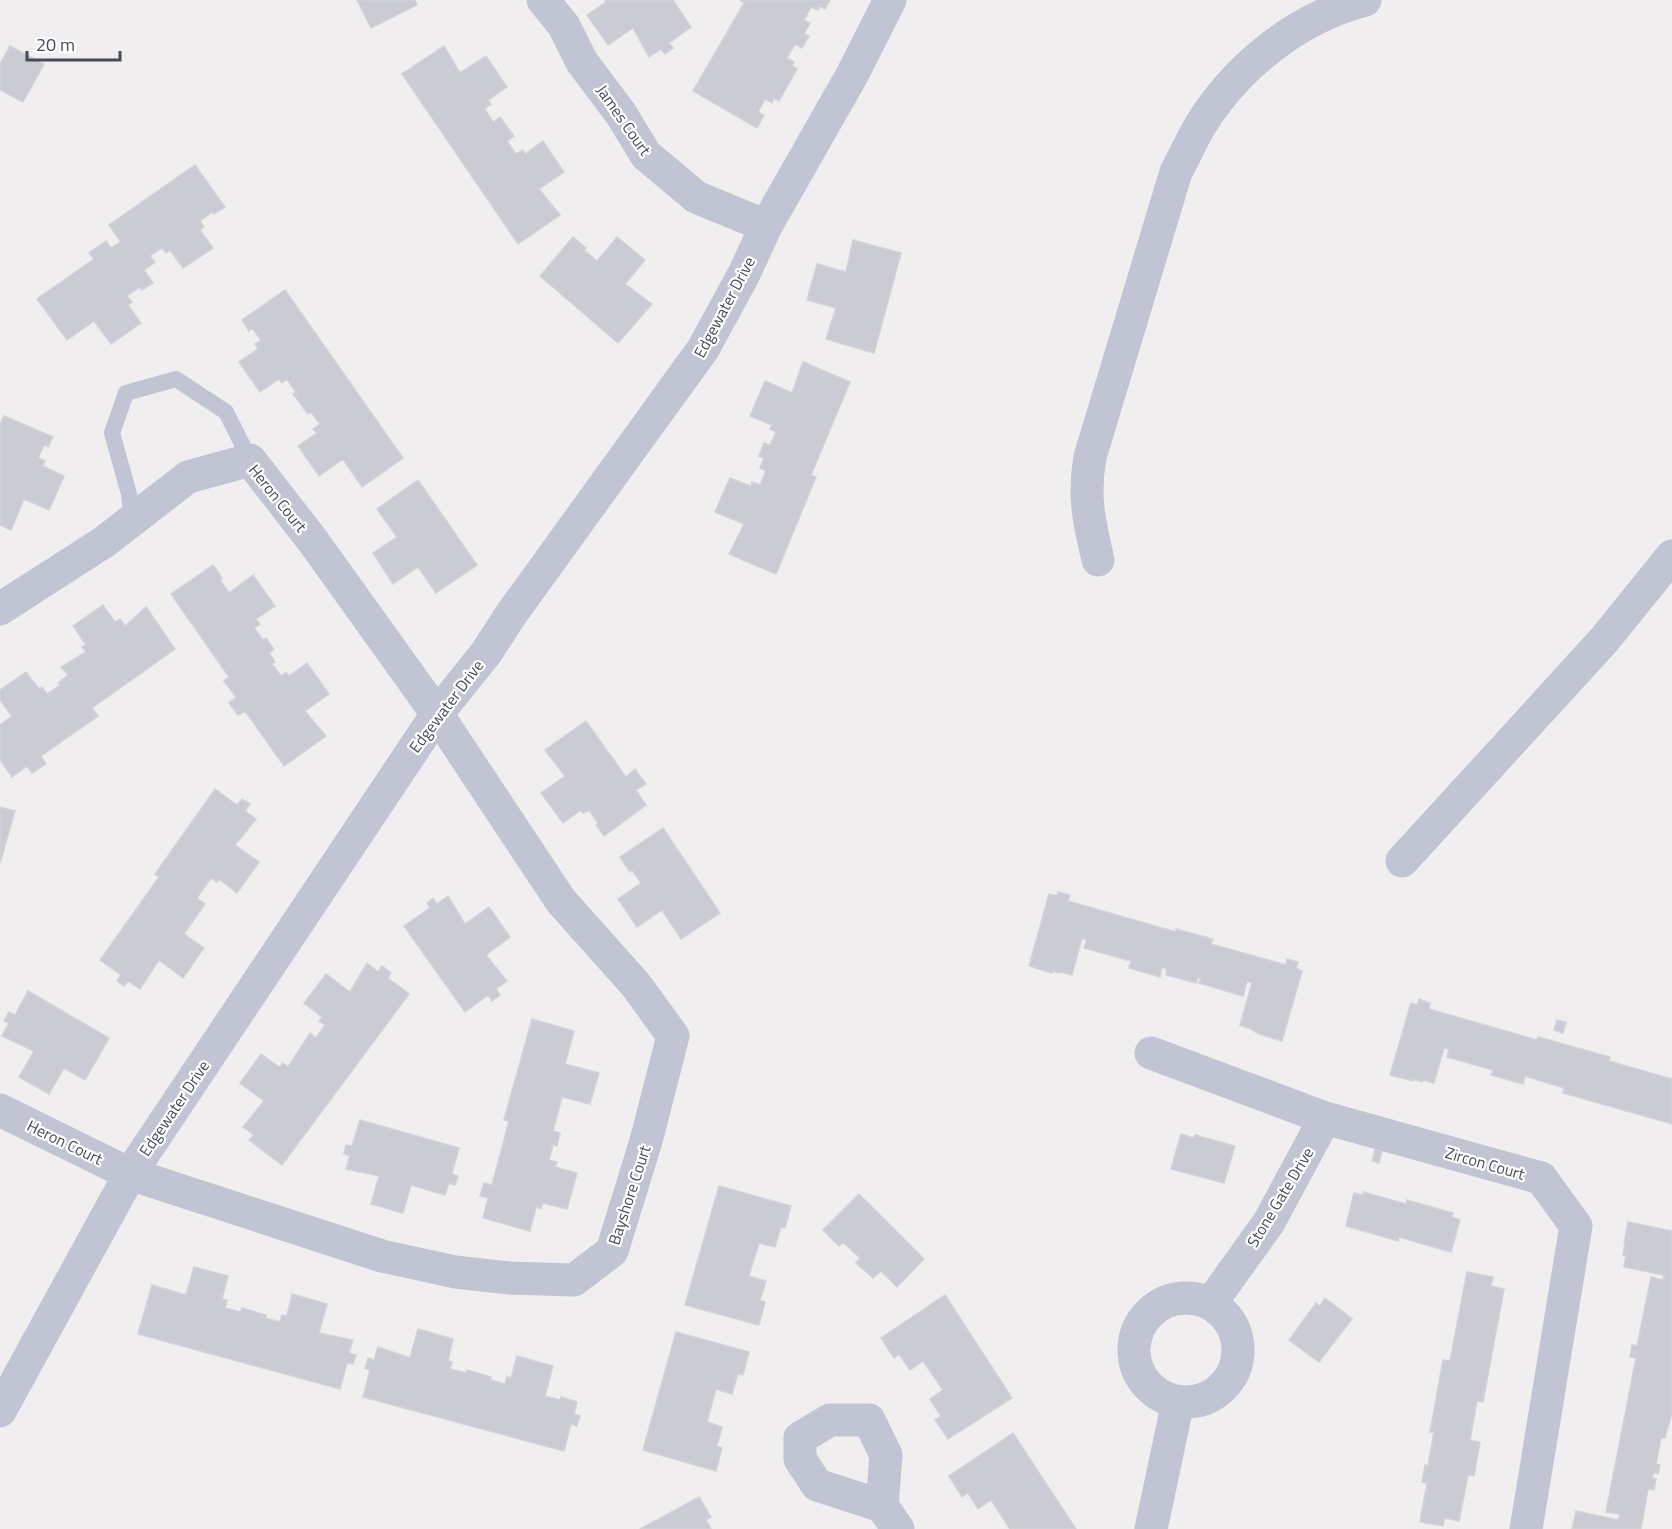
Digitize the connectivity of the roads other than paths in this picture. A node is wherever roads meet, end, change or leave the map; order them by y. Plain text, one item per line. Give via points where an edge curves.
1 (543, 0) edge
2 (890, 0) edge
3 (1365, 0) edge
4 (766, 226) junction
5 (250, 460) junction
6 (132, 521) junction
7 (1672, 556) edge
8 (1098, 560) dead end
9 (0, 609) edge
10 (437, 714) junction
11 (1402, 861) dead end
12 (1151, 1053) dead end
13 (0, 1110) edge
14 (1324, 1118) junction
15 (130, 1174) junction
16 (1210, 1303) junction
17 (1178, 1402) junction
18 (0, 1411) edge
19 (1151, 1529) edge
20 (1526, 1529) edge

1 - 4 street, James Court via 564,26 582,62 646,155 696,196
2 - 4 street, Edgewater Drive
3 - 8 street via 1291,32 1246,69 1198,129 1176,172 1090,457 1087,510
4 - 10 street, Edgewater Drive via 703,350 486,653
5 - 6 street, Heron Court via 188,477
5 - 6 lane via 226,412 176,379 126,393 112,433 129,494
5 - 10 street, Heron Court
6 - 9 street, Heron Court
7 - 11 street via 1604,640
10 - 15 street, Edgewater Drive
10 - 15 street, Bayshore Court via 561,901 636,985 673,1036 612,1251 574,1280 455,1272 382,1256
12 - 14 street, Zircon Court
13 - 15 street, Heron Court
14 - 16 street, Stone Gate Drive via 1269,1222
14 - 20 street, Zircon Court via 1541,1178 1576,1226
15 - 18 street, Edgewater Drive
16 - 17 street via 1233,1326 1238,1342 1236,1366 1224,1387 1210,1397
16 - 17 street via 1175,1298 1144,1317 1135,1333 1133,1351 1146,1385 1160,1396
17 - 19 street

